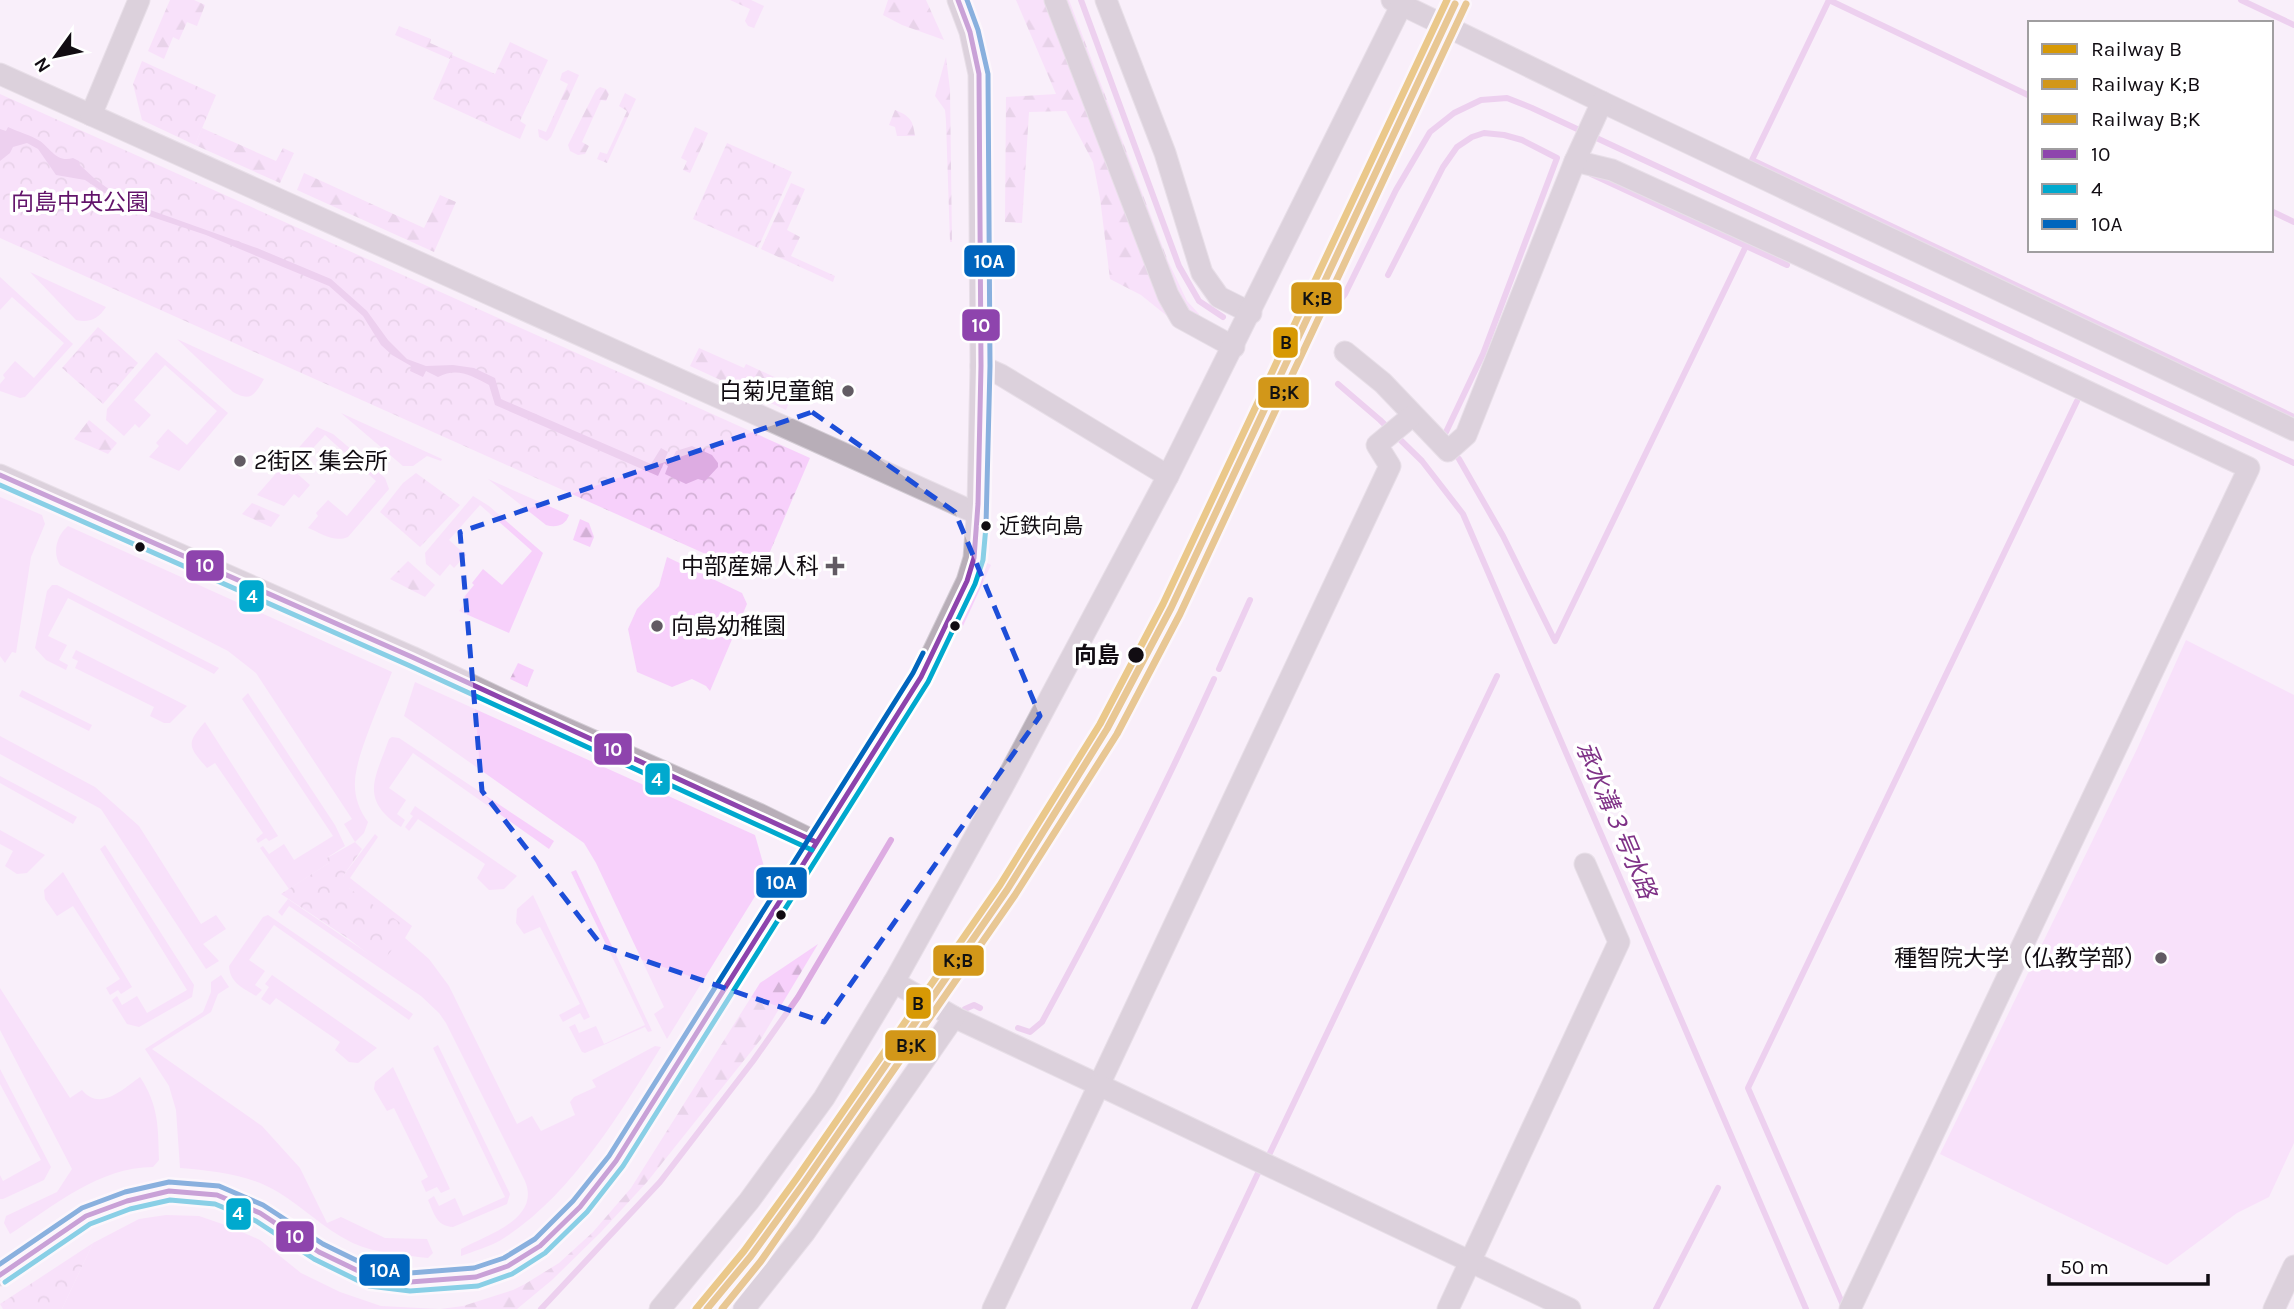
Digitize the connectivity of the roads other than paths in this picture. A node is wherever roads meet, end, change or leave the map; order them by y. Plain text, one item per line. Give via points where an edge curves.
1 (139, 0) edge
2 (958, 0) edge
3 (1055, 0) edge
4 (1106, 0) edge
5 (1399, 2) edge
6 (0, 74) edge
7 (1602, 102) junction
8 (91, 115) junction
9 (1578, 154) junction
10 (1249, 315) junction
11 (1234, 347) junction
12 (1345, 352) dead end
13 (981, 366) junction
14 (1410, 418) junction
15 (2294, 430) edge
16 (0, 475) edge
17 (1168, 476) junction
18 (978, 514) junction
19 (816, 842) junction
20 (1585, 864) dead end
21 (894, 982) junction
22 (954, 1017) junction
23 (1099, 1085) junction
24 (1471, 1261) junction
25 (2294, 1266) edge
26 (0, 1275) edge
27 (660, 1309) edge
28 (744, 1309) edge
29 (993, 1309) edge
30 (1448, 1309) edge
31 (1570, 1309) edge
32 (1850, 1309) edge
33 (2274, 1309) edge

1 - 8 street
2 - 13 street via 979,74
3 - 11 street via 1168,295 1181,318
4 - 10 street via 1164,153 1202,273 1219,297
5 - 7 street
5 - 10 street
6 - 8 street
7 - 9 street
7 - 15 street
8 - 18 street
9 - 14 street via 1466,435 1448,451
9 - 32 street via 2249,468
10 - 11 street
11 - 17 street
12 - 14 street via 1383,383
13 - 17 street
13 - 18 street
14 - 23 street via 1377,445 1391,466
16 - 19 street
17 - 21 street
18 - 19 street via 967,581 921,677
19 - 26 street via 616,1161 580,1207 540,1245 508,1266 476,1278 445,1281 371,1277 319,1252 260,1213 217,1195 169,1191 86,1216
20 - 24 street via 1619,942
21 - 22 street
21 - 27 street via 824,1098 749,1201
22 - 23 street
22 - 28 street via 805,1232
23 - 24 street
23 - 29 street
24 - 30 street
24 - 31 street
25 - 33 street

